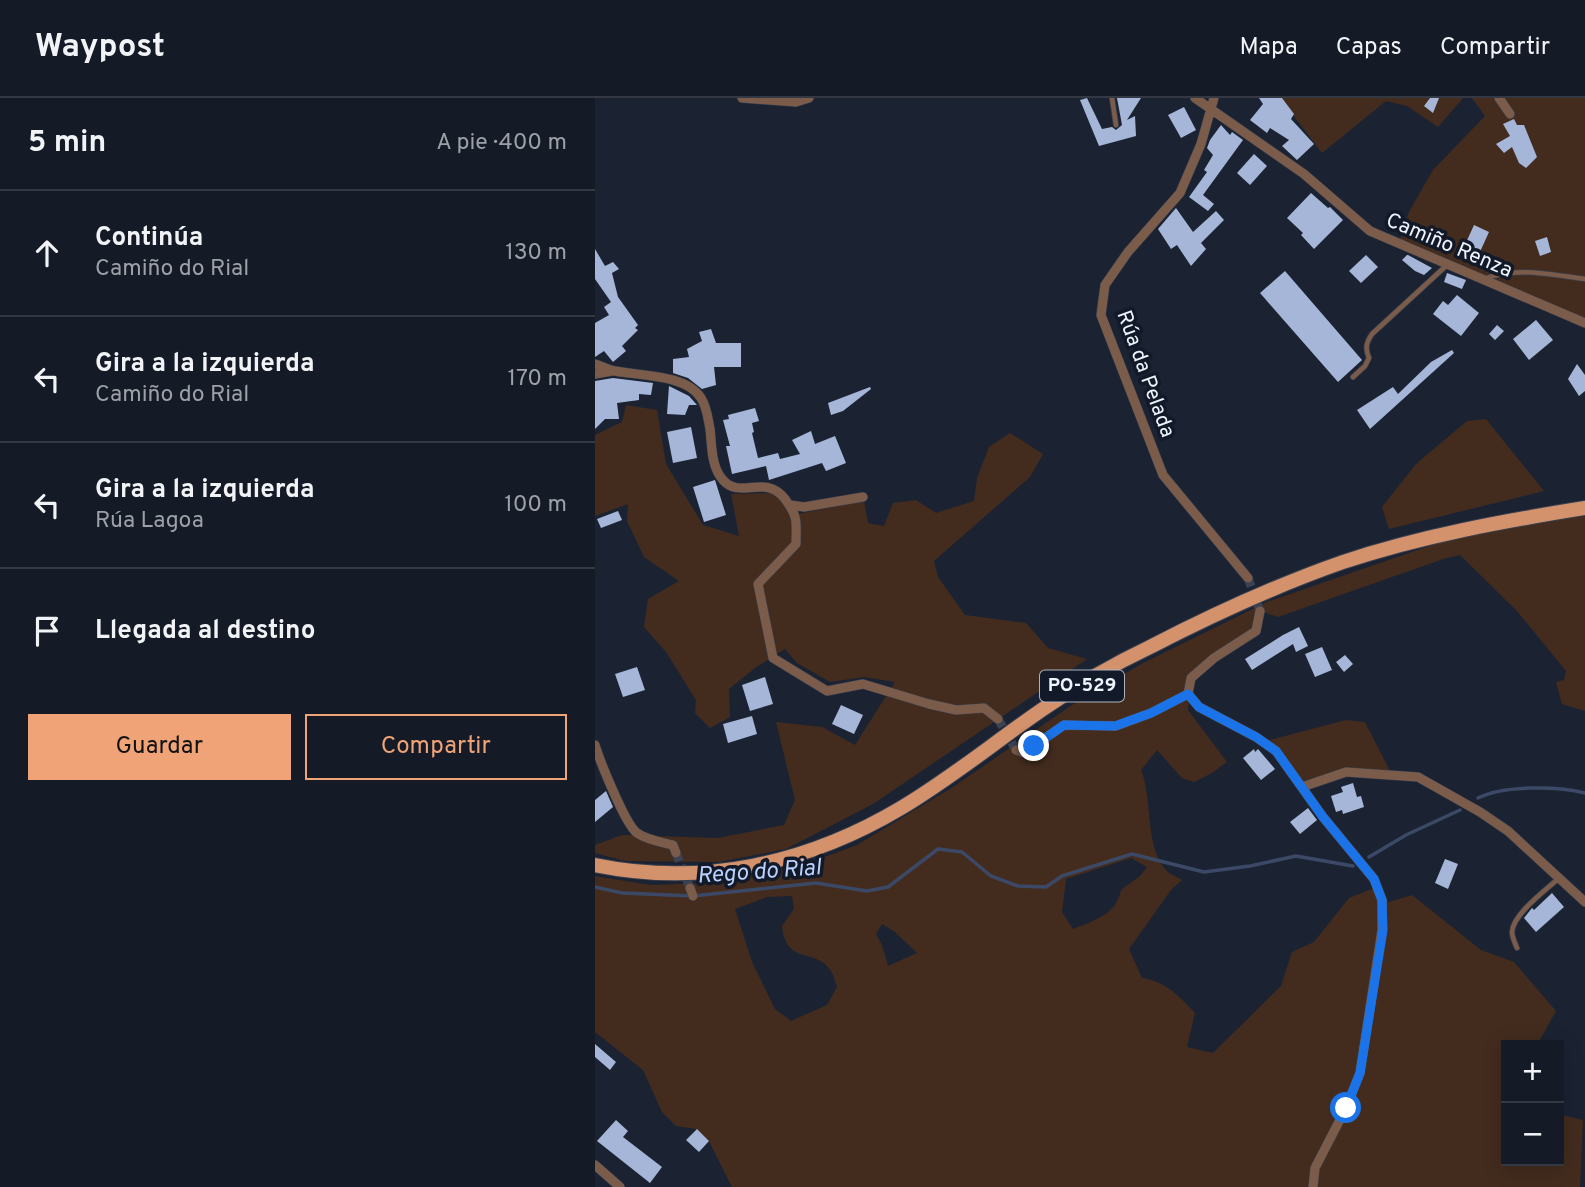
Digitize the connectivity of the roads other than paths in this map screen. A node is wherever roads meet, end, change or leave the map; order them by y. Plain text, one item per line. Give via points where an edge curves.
1 (742, 98) edge
2 (809, 98) edge
3 (1112, 98) edge
4 (1195, 98) edge
5 (1499, 98) edge
6 (1212, 102) edge
7 (1510, 114) dead end
8 (1116, 125) dead end
9 (1448, 264) junction
10 (1483, 279) junction
11 (1585, 279) edge
12 (1585, 323) edge
13 (595, 364) edge
14 (613, 371) junction
15 (595, 374) edge
16 (1353, 377) dead end
17 (863, 497) dead end
18 (790, 505) junction
19 (1585, 508) edge
20 (1248, 578) tunnel mouth
21 (1260, 611) dead end
22 (1188, 694) junction
23 (998, 719) tunnel mouth
24 (595, 745) edge
25 (1016, 750) dead end
26 (1302, 787) junction
27 (676, 853) tunnel mouth
28 (595, 865) edge
29 (1559, 877) junction
30 (1585, 902) edge
31 (1517, 948) dead end
32 (595, 1165) edge
33 (620, 1187) edge
34 (1313, 1187) edge

1 - 2 street via 796,102
3 - 8 lane
4 - 6 street, Camiño Renza
5 - 7 street
6 - 9 street, Camiño Renza via 1370,231
6 - 20 street, Rúa da Pelada via 1201,144 1180,193 1105,285 1101,314 1163,475
9 - 10 street, Camiño Renza
9 - 16 lane via 1372,334 1366,349 1369,358
10 - 11 lane via 1500,273
10 - 12 street, Camiño Renza
13 - 14 street
14 - 15 street
14 - 18 street via 680,383 700,396 708,417 715,468 724,482 735,488 769,486
17 - 18 street via 804,507
18 - 23 street via 796,514 796,544 758,584 773,659 827,691 863,684 956,710 984,708
19 - 28 main road, PO-529 via 1503,521 1404,545 1343,562 1269,591 1148,648 1045,708 901,808 799,855 752,867 673,875
21 - 22 street via 1255,632 1191,678
22 - 25 street via 1115,726 1064,725 1024,753
22 - 26 street via 1199,707 1276,751
24 - 27 street via 634,831 673,845
26 - 29 street via 1346,772 1419,777 1508,831
26 - 34 street via 1374,879 1382,900 1383,930 1360,1073 1315,1168
29 - 30 street
29 - 31 lane via 1514,923 1511,934
32 - 33 street

